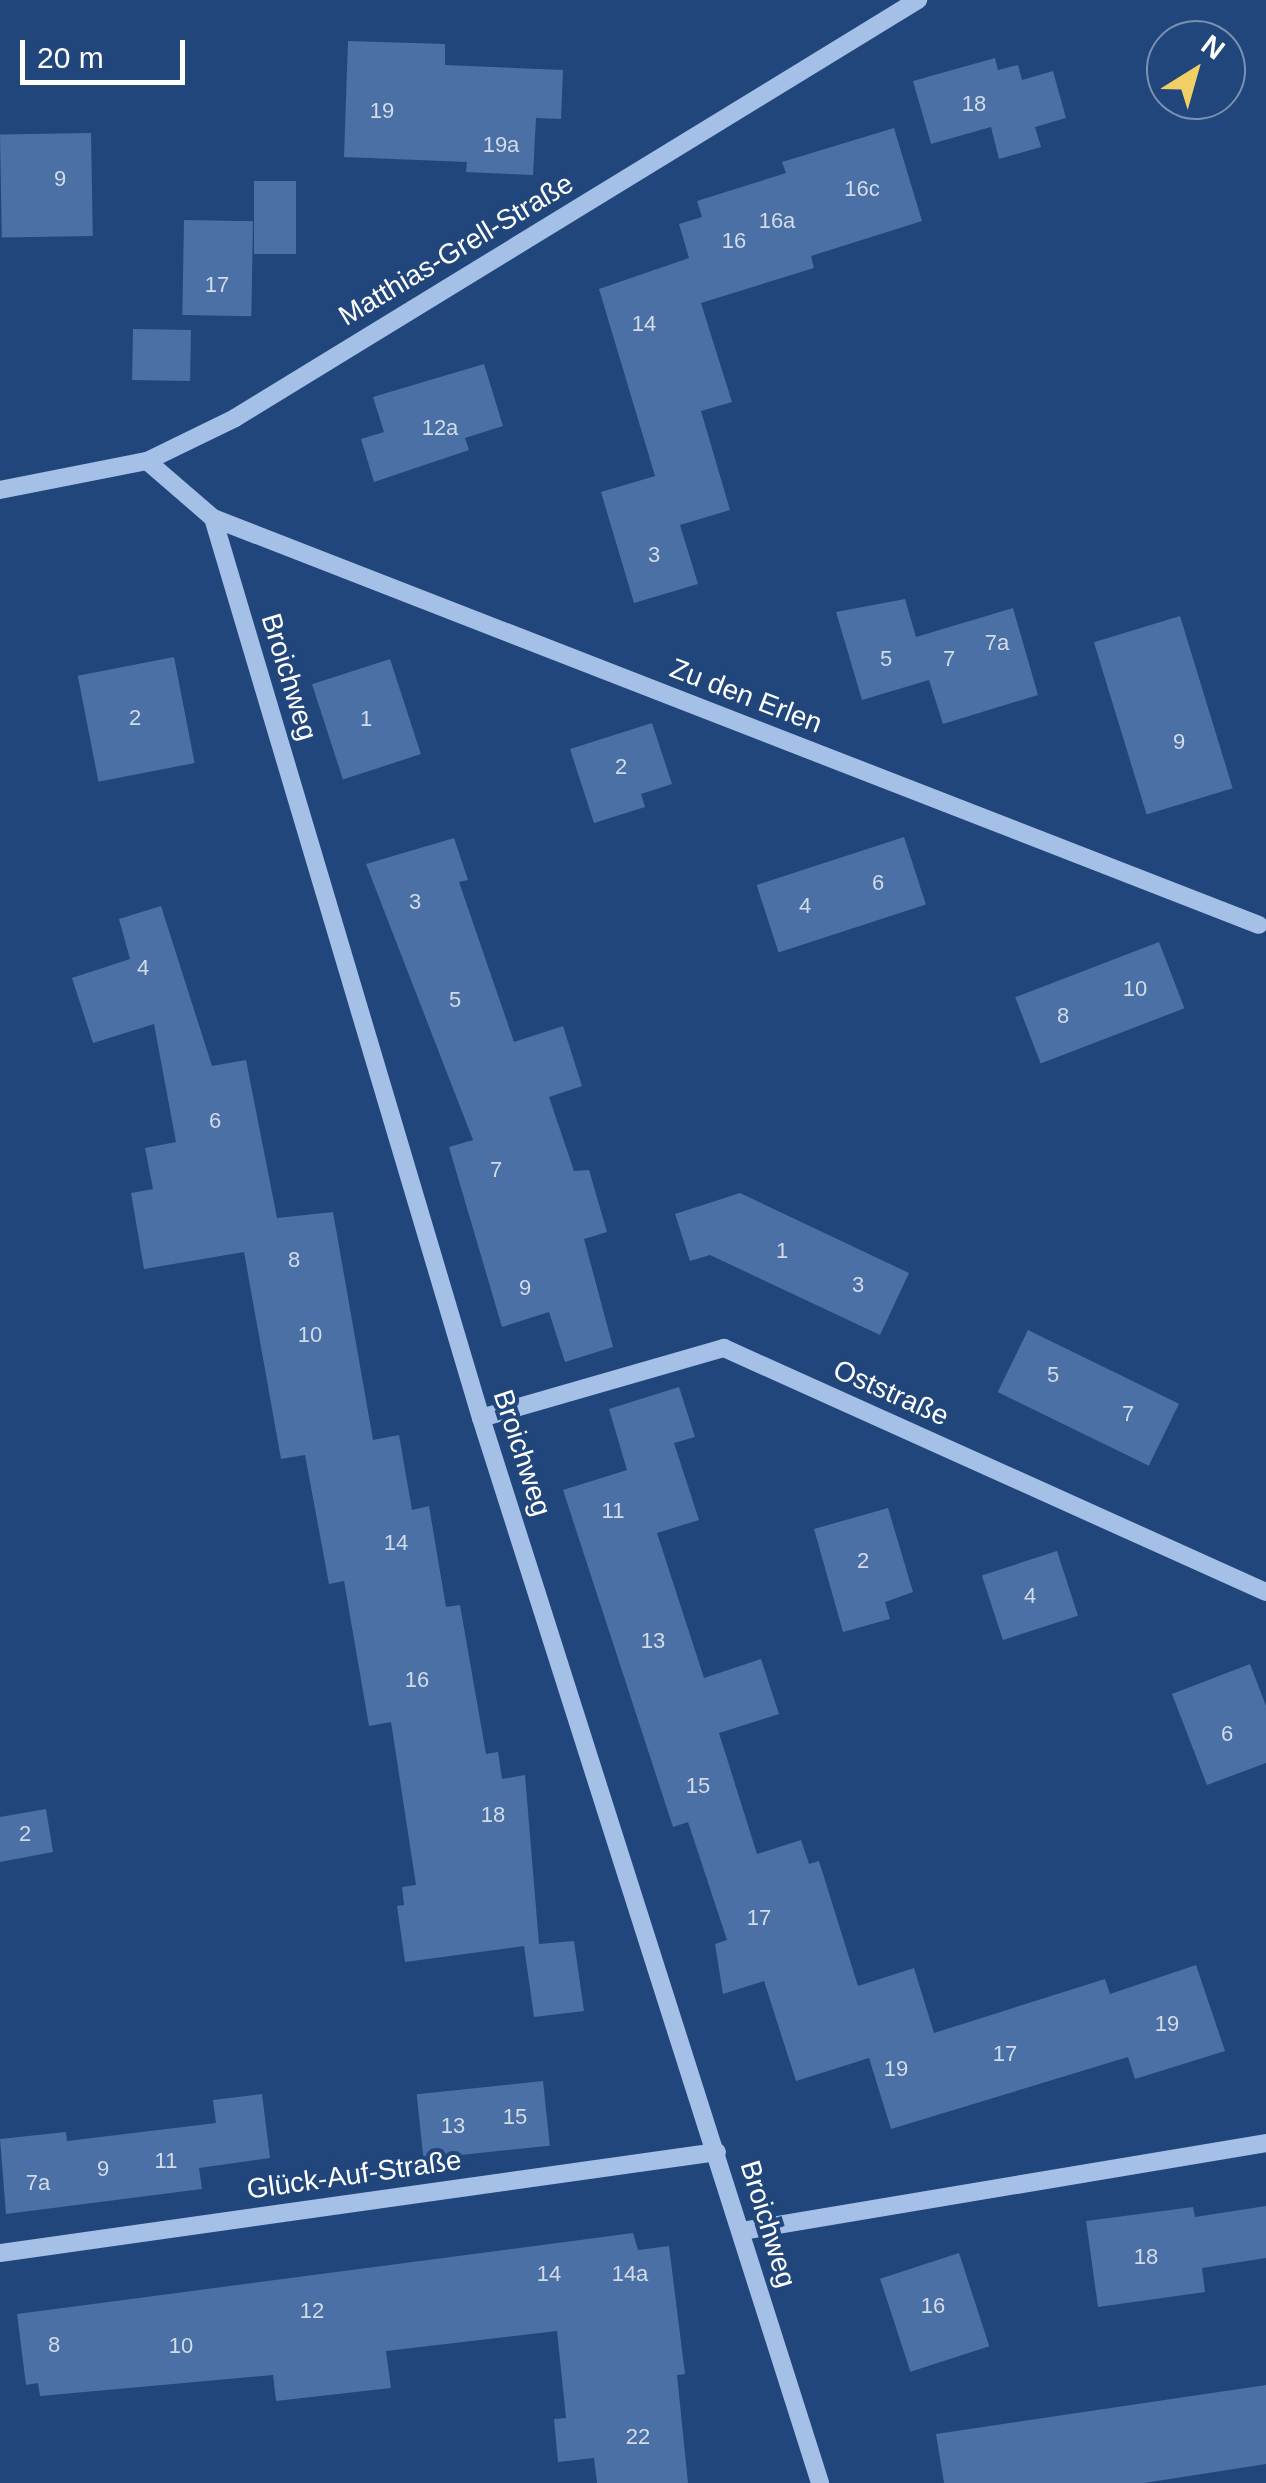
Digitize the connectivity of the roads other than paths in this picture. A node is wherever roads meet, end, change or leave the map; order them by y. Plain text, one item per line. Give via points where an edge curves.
1 (918, 0) edge
2 (147, 461) junction
3 (0, 490) edge
4 (213, 518) junction
5 (1259, 926) dead end
6 (481, 1418) junction
7 (1266, 1592) edge
8 (1266, 2143) edge
9 (716, 2152) junction
10 (742, 2230) junction
11 (0, 2253) edge
12 (820, 2483) edge

1 - 2 street, Matthias-Grell-Straße via 235,418
2 - 3 street, Matthias-Grell-Straße
2 - 4 street
4 - 5 street, Zu den Erlen
4 - 6 street, Broichweg
6 - 7 street, Oststraße via 724,1348
6 - 9 street, Broichweg
8 - 10 street
9 - 10 street, Broichweg
9 - 11 street, Glück-Auf-Straße
10 - 12 street, Broichweg

